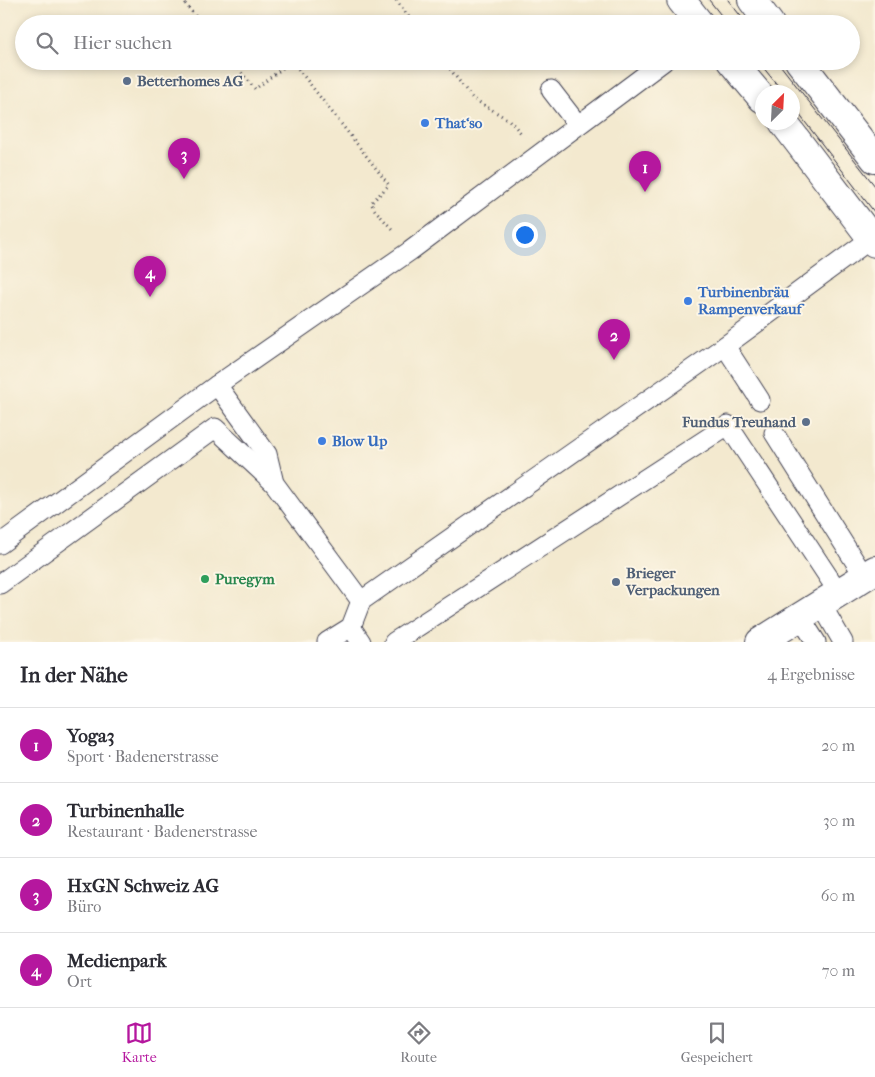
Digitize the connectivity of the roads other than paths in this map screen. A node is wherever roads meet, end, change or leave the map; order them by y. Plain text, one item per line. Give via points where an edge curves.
1 (681, 0) edge
2 (752, 0) edge
3 (693, 15) edge
4 (763, 15) edge
5 (652, 70) edge
6 (739, 70) edge
7 (806, 70) edge
8 (755, 89) edge
9 (551, 90) dead end
10 (578, 125) junction
11 (789, 130) edge
12 (875, 159) edge
13 (873, 240) edge
14 (725, 346) junction
15 (216, 385) junction
16 (760, 400) dead end
17 (774, 433) dead end
18 (274, 483) junction
19 (0, 544) edge
20 (870, 573) edge
21 (0, 584) edge
22 (361, 601) junction
23 (797, 621) edge
24 (356, 634) edge
25 (327, 642) edge
26 (394, 642) edge
27 (816, 642) edge
28 (843, 642) edge

1 - 3 street
2 - 4 street
5 - 10 lane
6 - 8 street
7 - 12 street
9 - 10 lane
10 - 15 lane via 410,251
11 - 13 street
13 - 14 lane
14 - 16 lane
14 - 22 lane
15 - 18 lane via 267,454
15 - 19 lane
17 - 20 lane
18 - 21 lane via 215,428
18 - 22 lane
20 - 23 street
22 - 24 lane
23 - 26 lane via 728,425
23 - 27 lane
23 - 28 lane
24 - 25 lane

